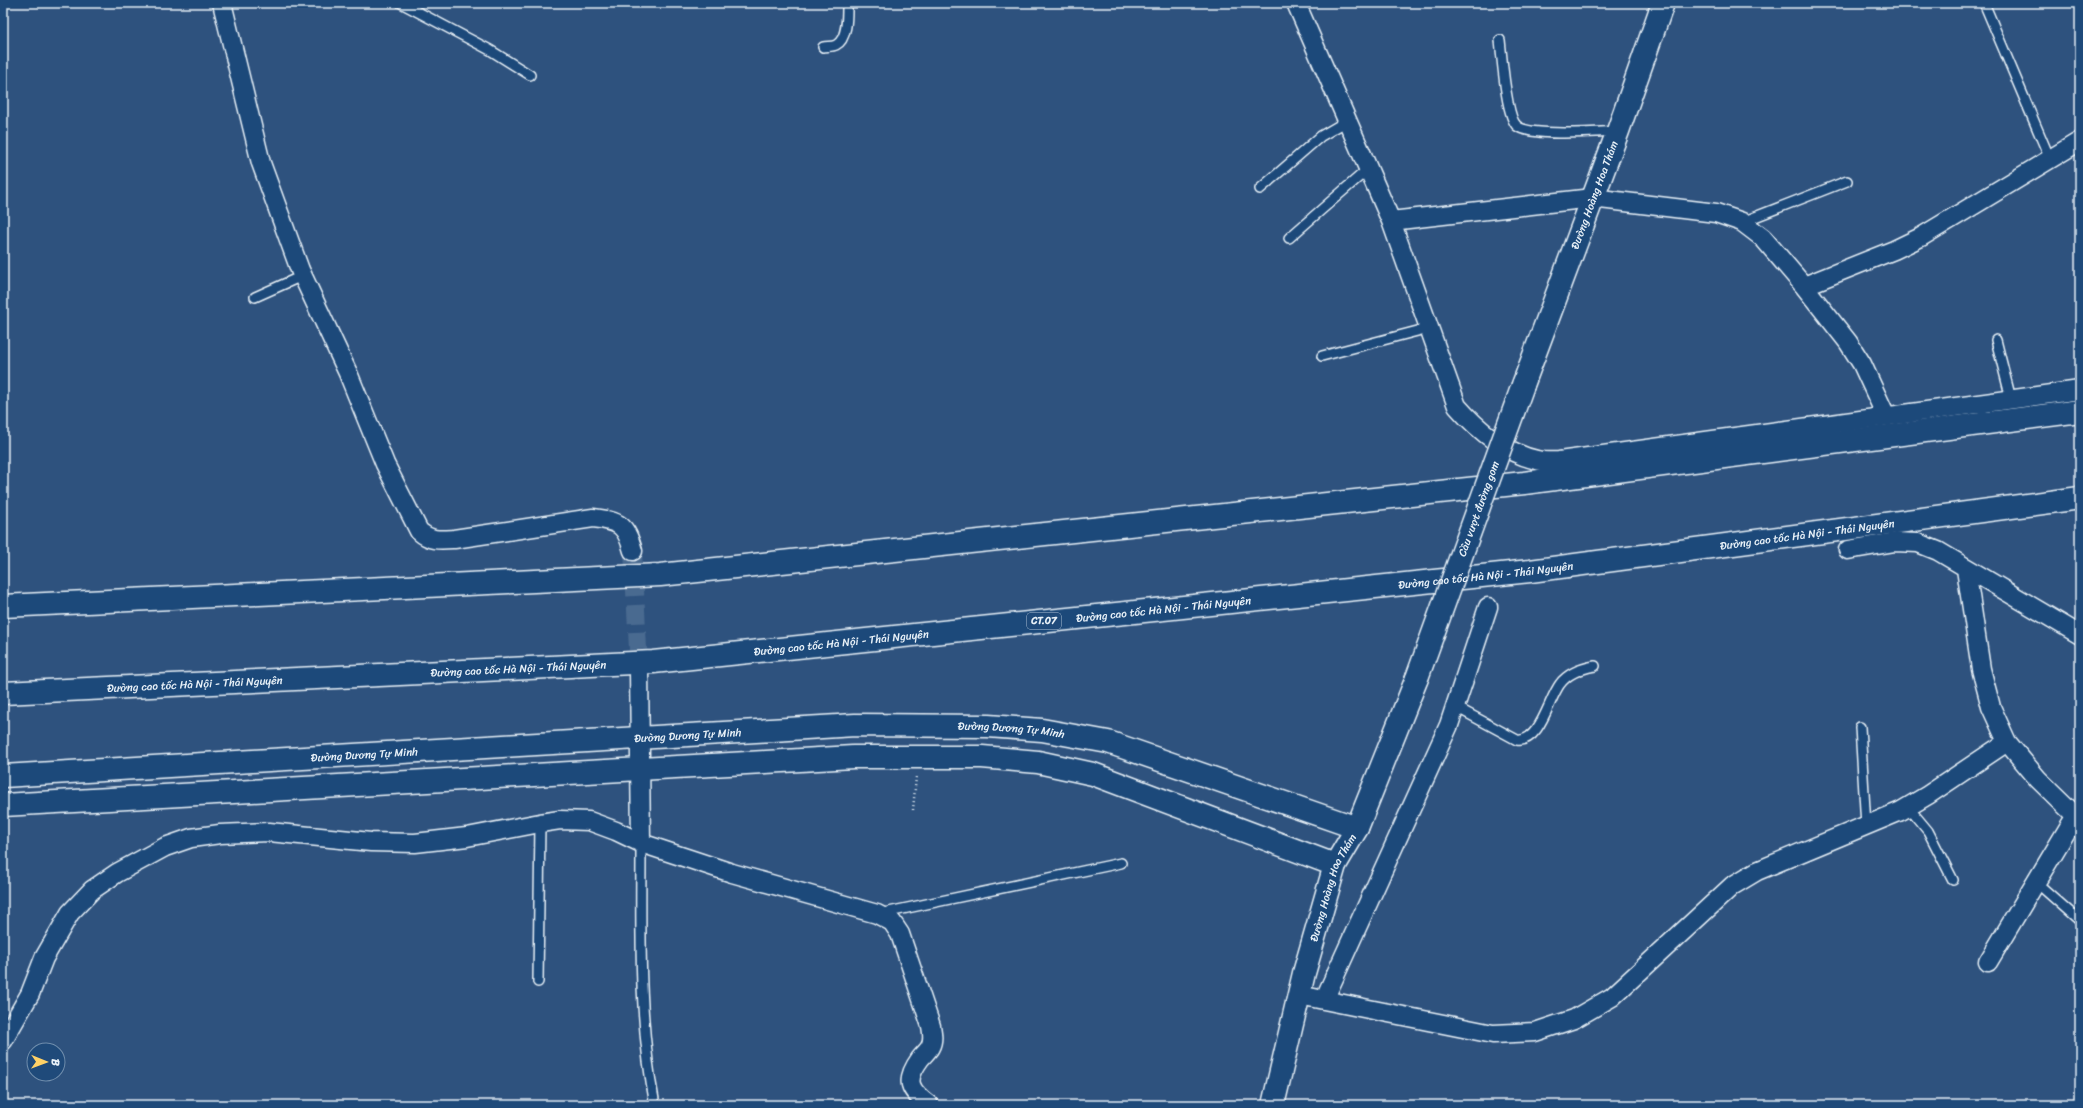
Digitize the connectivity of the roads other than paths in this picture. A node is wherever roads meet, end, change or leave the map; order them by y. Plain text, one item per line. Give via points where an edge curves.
1 (222, 3) edge
2 (401, 3) edge
3 (847, 3) edge
4 (1663, 3) edge
5 (1984, 3) edge
6 (1297, 4) edge
7 (1500, 40) dead end
8 (823, 46) dead end
9 (530, 75) dead end
10 (1348, 121) junction
11 (1618, 132) junction
12 (2080, 141) edge
13 (2050, 159) junction
14 (1368, 169) junction
15 (1847, 181) dead end
16 (1260, 189) dead end
17 (1592, 198) junction
18 (1391, 221) junction
19 (1742, 222) junction
20 (1289, 238) dead end
21 (302, 276) junction
22 (1804, 286) junction
23 (255, 297) dead end
24 (1429, 328) junction
25 (1996, 340) dead end
26 (1322, 356) dead end
27 (1523, 385) joint
28 (2080, 390) edge
29 (2011, 399) junction
30 (2080, 411) edge
31 (1886, 416) junction
32 (2080, 498) edge
33 (1848, 550) dead end
34 (633, 551) tunnel mouth
35 (1966, 569) junction
36 (3, 606) edge
37 (1488, 607) dead end
38 (2080, 635) edge
39 (1595, 666) dead end
40 (639, 669) tunnel mouth
41 (1417, 678) joint
42 (3, 693) edge
43 (1456, 707) junction
44 (1860, 728) dead end
45 (640, 738) junction
46 (2007, 742) junction
47 (640, 769) junction
48 (3, 776) edge
49 (3, 805) edge
50 (1908, 807) junction
51 (2077, 819) edge
52 (540, 823) junction
53 (1866, 826) junction
54 (1357, 828) junction
55 (641, 844) junction
56 (1121, 864) dead end
57 (1335, 865) junction
58 (1953, 880) dead end
59 (2037, 883) junction
60 (878, 914) junction
61 (2080, 921) edge
62 (1988, 962) dead end
63 (538, 982) dead end
64 (1299, 995) junction
65 (1324, 1000) junction
66 (3, 1041) edge
67 (655, 1105) edge
68 (929, 1105) edge
69 (1273, 1105) edge

1 - 21 street via 261,163
2 - 9 lane via 490,50
3 - 8 lane via 844,34 840,43 835,46
4 - 11 main road, Đường Hoàng Hoa Thám
5 - 13 lane
6 - 10 street
7 - 11 lane via 1509,112 1516,126 1530,132
10 - 14 street
10 - 16 lane via 1321,136
11 - 17 main road, Đường Hoàng Hoa Thám
12 - 13 street
13 - 22 street via 1921,237
14 - 18 street
14 - 20 lane
15 - 19 lane
17 - 18 street
17 - 19 street via 1716,213
17 - 27 main road, Đường Hoàng Hoa Thám
18 - 24 street
19 - 22 street via 1763,238
21 - 23 lane
21 - 34 street via 348,373 385,464 419,531 426,537 434,540 454,539 593,518 610,520 621,525 628,535
22 - 31 street via 1862,364
24 - 26 lane
24 - 31 street via 1457,406 1477,428 1493,439 1538,460 1559,461
25 - 29 lane
27 - 41 main road, Cầu vượt đường gom, bridge
28 - 29 street
29 - 31 street
30 - 36 main road via 1524,483 660,575
32 - 42 main road, Đường cao tốc Hà Nội - Thái Nguyên / CT.07 via 1530,571 653,662
33 - 35 street via 1895,542 1918,543 1938,551
35 - 38 street
35 - 46 street via 1981,669 1991,707
37 - 43 street
39 - 43 lane via 1569,675 1560,684 1542,720 1528,738 1522,741
40 - 45 street
41 - 54 main road, Đường Hoàng Hoa Thám
43 - 65 street
44 - 53 lane
45 - 47 street
45 - 48 main road, Đường Dương Tự Minh
45 - 54 main road, Đường Dương Tự Minh via 855,726 988,726 1042,730 1108,742
46 - 50 street
46 - 51 street
47 - 49 main road
47 - 55 street
47 - 57 main road via 853,757 996,758 1038,762 1093,774
50 - 53 street
50 - 58 lane via 1928,831
51 - 59 street
52 - 55 street via 560,820 589,821
52 - 63 lane
52 - 66 street via 467,837 415,843 371,842 269,832 191,838 165,847 104,881 70,913 44,958 30,994
53 - 65 street via 1757,872 1732,886 1612,997 1574,1019 1535,1032 1493,1034
54 - 57 main road, Đường Hoàng Hoa Thám
55 - 60 street via 732,873
55 - 67 lane via 641,971 647,1048
56 - 60 lane
57 - 64 main road, Đường Hoàng Hoa Thám
59 - 61 lane
59 - 62 street
60 - 68 street via 892,922 900,934 931,1026 930,1046 912,1072 910,1081 912,1090
64 - 65 street
64 - 69 main road, Đường Hoàng Hoa Thám

